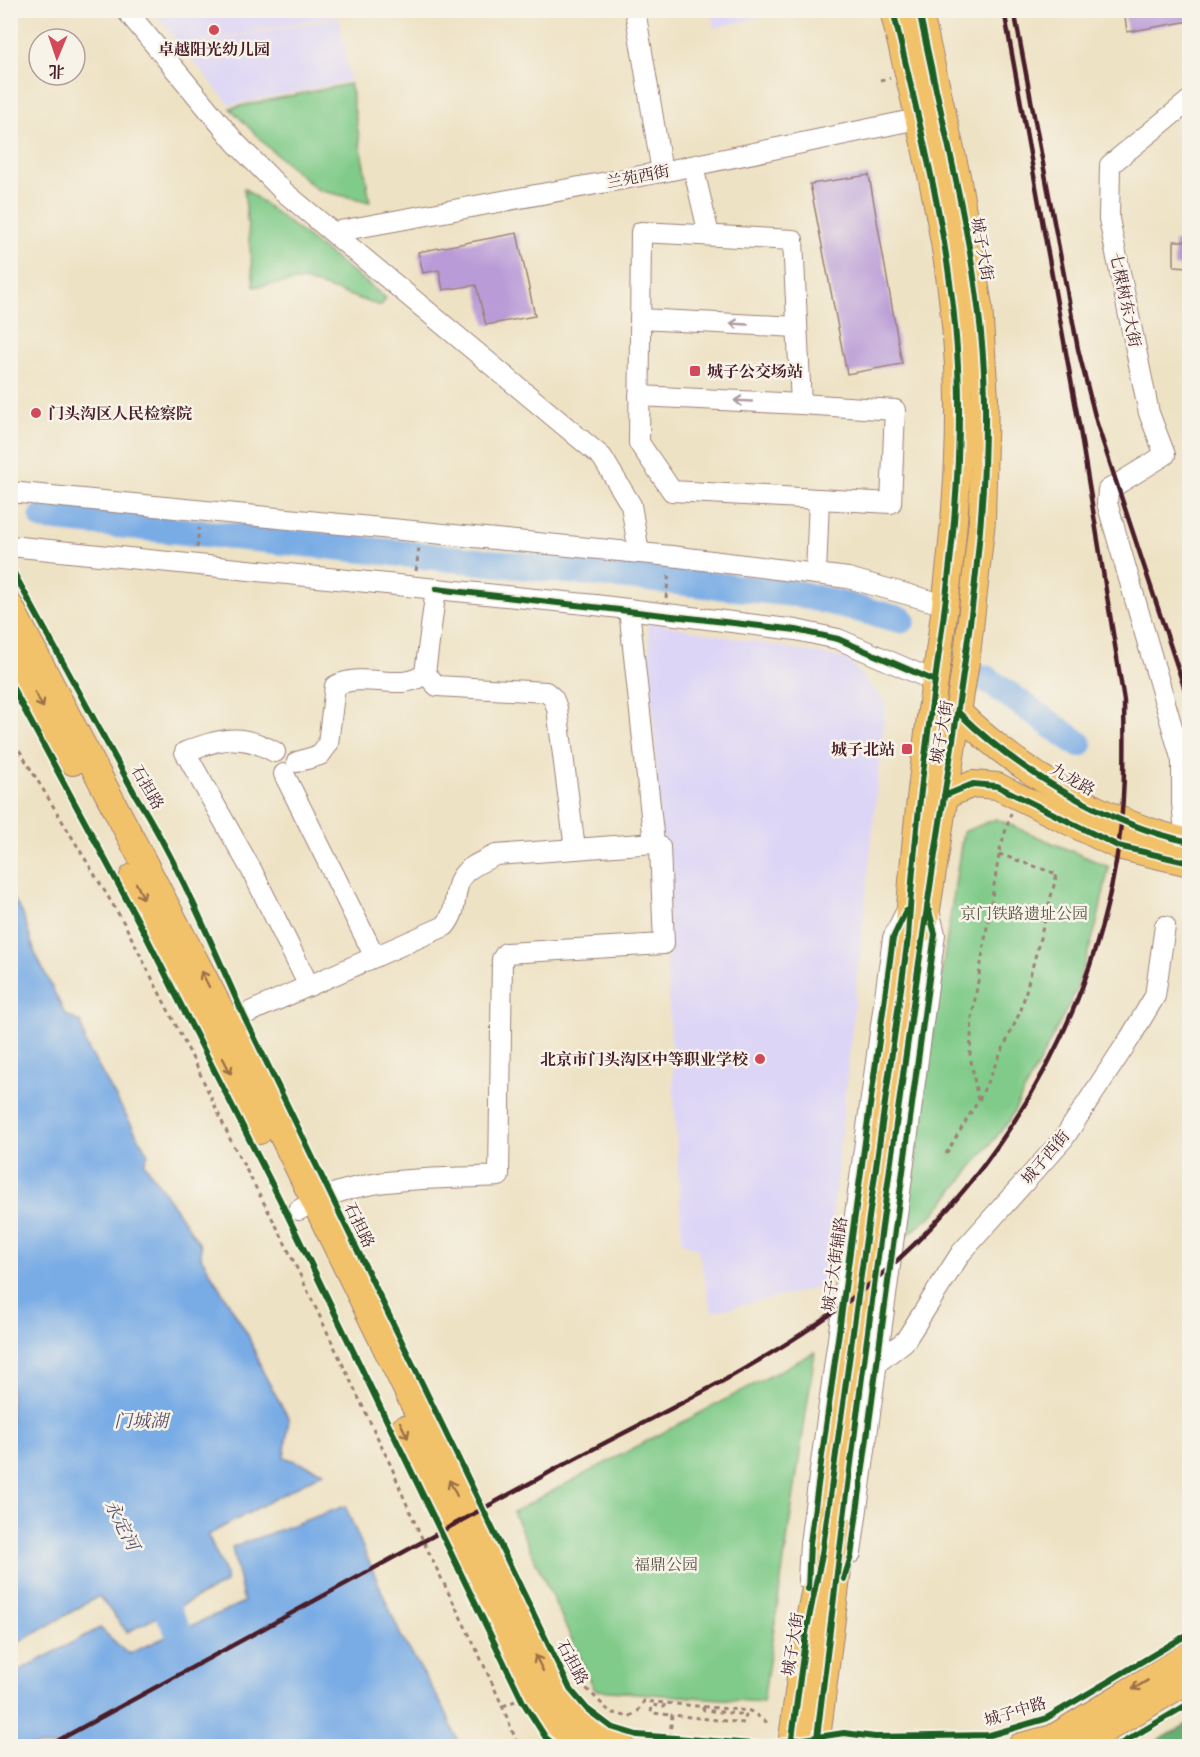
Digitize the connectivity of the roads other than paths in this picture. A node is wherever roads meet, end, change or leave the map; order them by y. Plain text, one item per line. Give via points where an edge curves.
1 (126, 10) edge
2 (635, 10) edge
3 (893, 10) edge
4 (919, 10) edge
5 (1190, 100) edge
6 (930, 117) junction
7 (693, 166) junction
8 (662, 172) junction
9 (334, 232) junction
10 (709, 235) junction
11 (640, 319) junction
12 (797, 327) junction
13 (639, 396) junction
14 (801, 404) junction
15 (10, 492) edge
16 (819, 500) junction
17 (10, 546) edge
18 (639, 553) junction
19 (816, 574) junction
20 (436, 589) junction
21 (946, 605) junction
22 (10, 606) edge
23 (629, 609) junction
24 (10, 649) edge
25 (425, 674) junction
26 (935, 681) junction
27 (959, 713) junction
28 (290, 768) junction
29 (944, 796) junction
30 (654, 843) junction
31 (575, 849) junction
32 (1188, 849) edge
33 (919, 904) junction
34 (1165, 926) dead end
35 (375, 957) junction
36 (309, 986) junction
37 (227, 1022) junction
38 (306, 1206) junction
39 (878, 1362) junction
40 (818, 1633) junction
41 (1190, 1654) edge
42 (1190, 1680) edge
43 (580, 1746) edge
44 (621, 1746) edge
45 (791, 1746) edge
46 (816, 1746) edge
47 (1021, 1746) edge
48 (1078, 1746) edge

1 - 9 street via 235,142 283,191
2 - 8 street
3 - 6 main road
4 - 6 main road
5 - 32 street, 七棵树东大街 via 1110,165 1109,219 1149,413 1165,455 1108,490 1107,503 1182,761
6 - 7 street, 兰苑西街
6 - 21 main road, 城子大街 via 959,398 956,519
6 - 27 main road, 城子大街 via 957,176 979,306 985,399 982,520
7 - 8 street, 兰苑西街
7 - 10 street
8 - 9 street, 兰苑西街
9 - 18 street via 602,457 631,505
10 - 11 street via 641,232
10 - 12 street via 793,240
12 -> 11 street
11 - 13 street
12 - 14 street
14 -> 13 street
13 - 16 street via 639,443 672,491
14 - 16 street via 895,410 891,503
15 - 18 street
16 - 19 street
17 - 20 street
18 - 19 street
19 - 21 street via 848,578
20 - 23 street
20 - 25 street
21 - 26 main road, 城子大街
37 -> 22 main road, 石担路
23 - 26 street via 838,639
23 - 30 street
24 -> 38 main road, 石担路 via 101,813
25 - 28 street via 408,683 349,678 335,686 328,744 320,755
25 - 31 street via 437,686 546,692 553,698
26 - 33 main road, 城子大街 via 913,853
27 - 29 main road, 城子大街
27 - 32 main road, 九龙路 via 1000,751 1064,790 1120,820
28 - 35 street
28 - 36 street via 276,771 271,764 275,752 245,739 223,739 185,752 252,871
29 - 32 main road via 973,784 997,786 1118,846
29 - 33 main road, 城子大街
30 - 31 street
30 - 38 street via 660,847 664,944 506,953 502,959 499,1176 377,1184
31 - 35 street via 496,855 473,867 461,877 453,916 445,926
33 - 39 street via 935,934
33 - 40 main road, 城子大街
34 - 39 street, 城子西街 via 1155,996 1130,1038 1064,1138 961,1253 905,1341
35 - 36 street
36 - 37 street
37 - 38 main road, 石担路
38 -> 43 main road, 石担路 via 532,1689 548,1716
44 -> 38 main road, 石担路 via 607,1743 577,1723 555,1694
39 - 40 street via 851,1556
40 - 45 main road, 城子大街
40 - 46 main road, 城子大街
41 -> 47 main road via 1053,1738
42 - 48 main road

